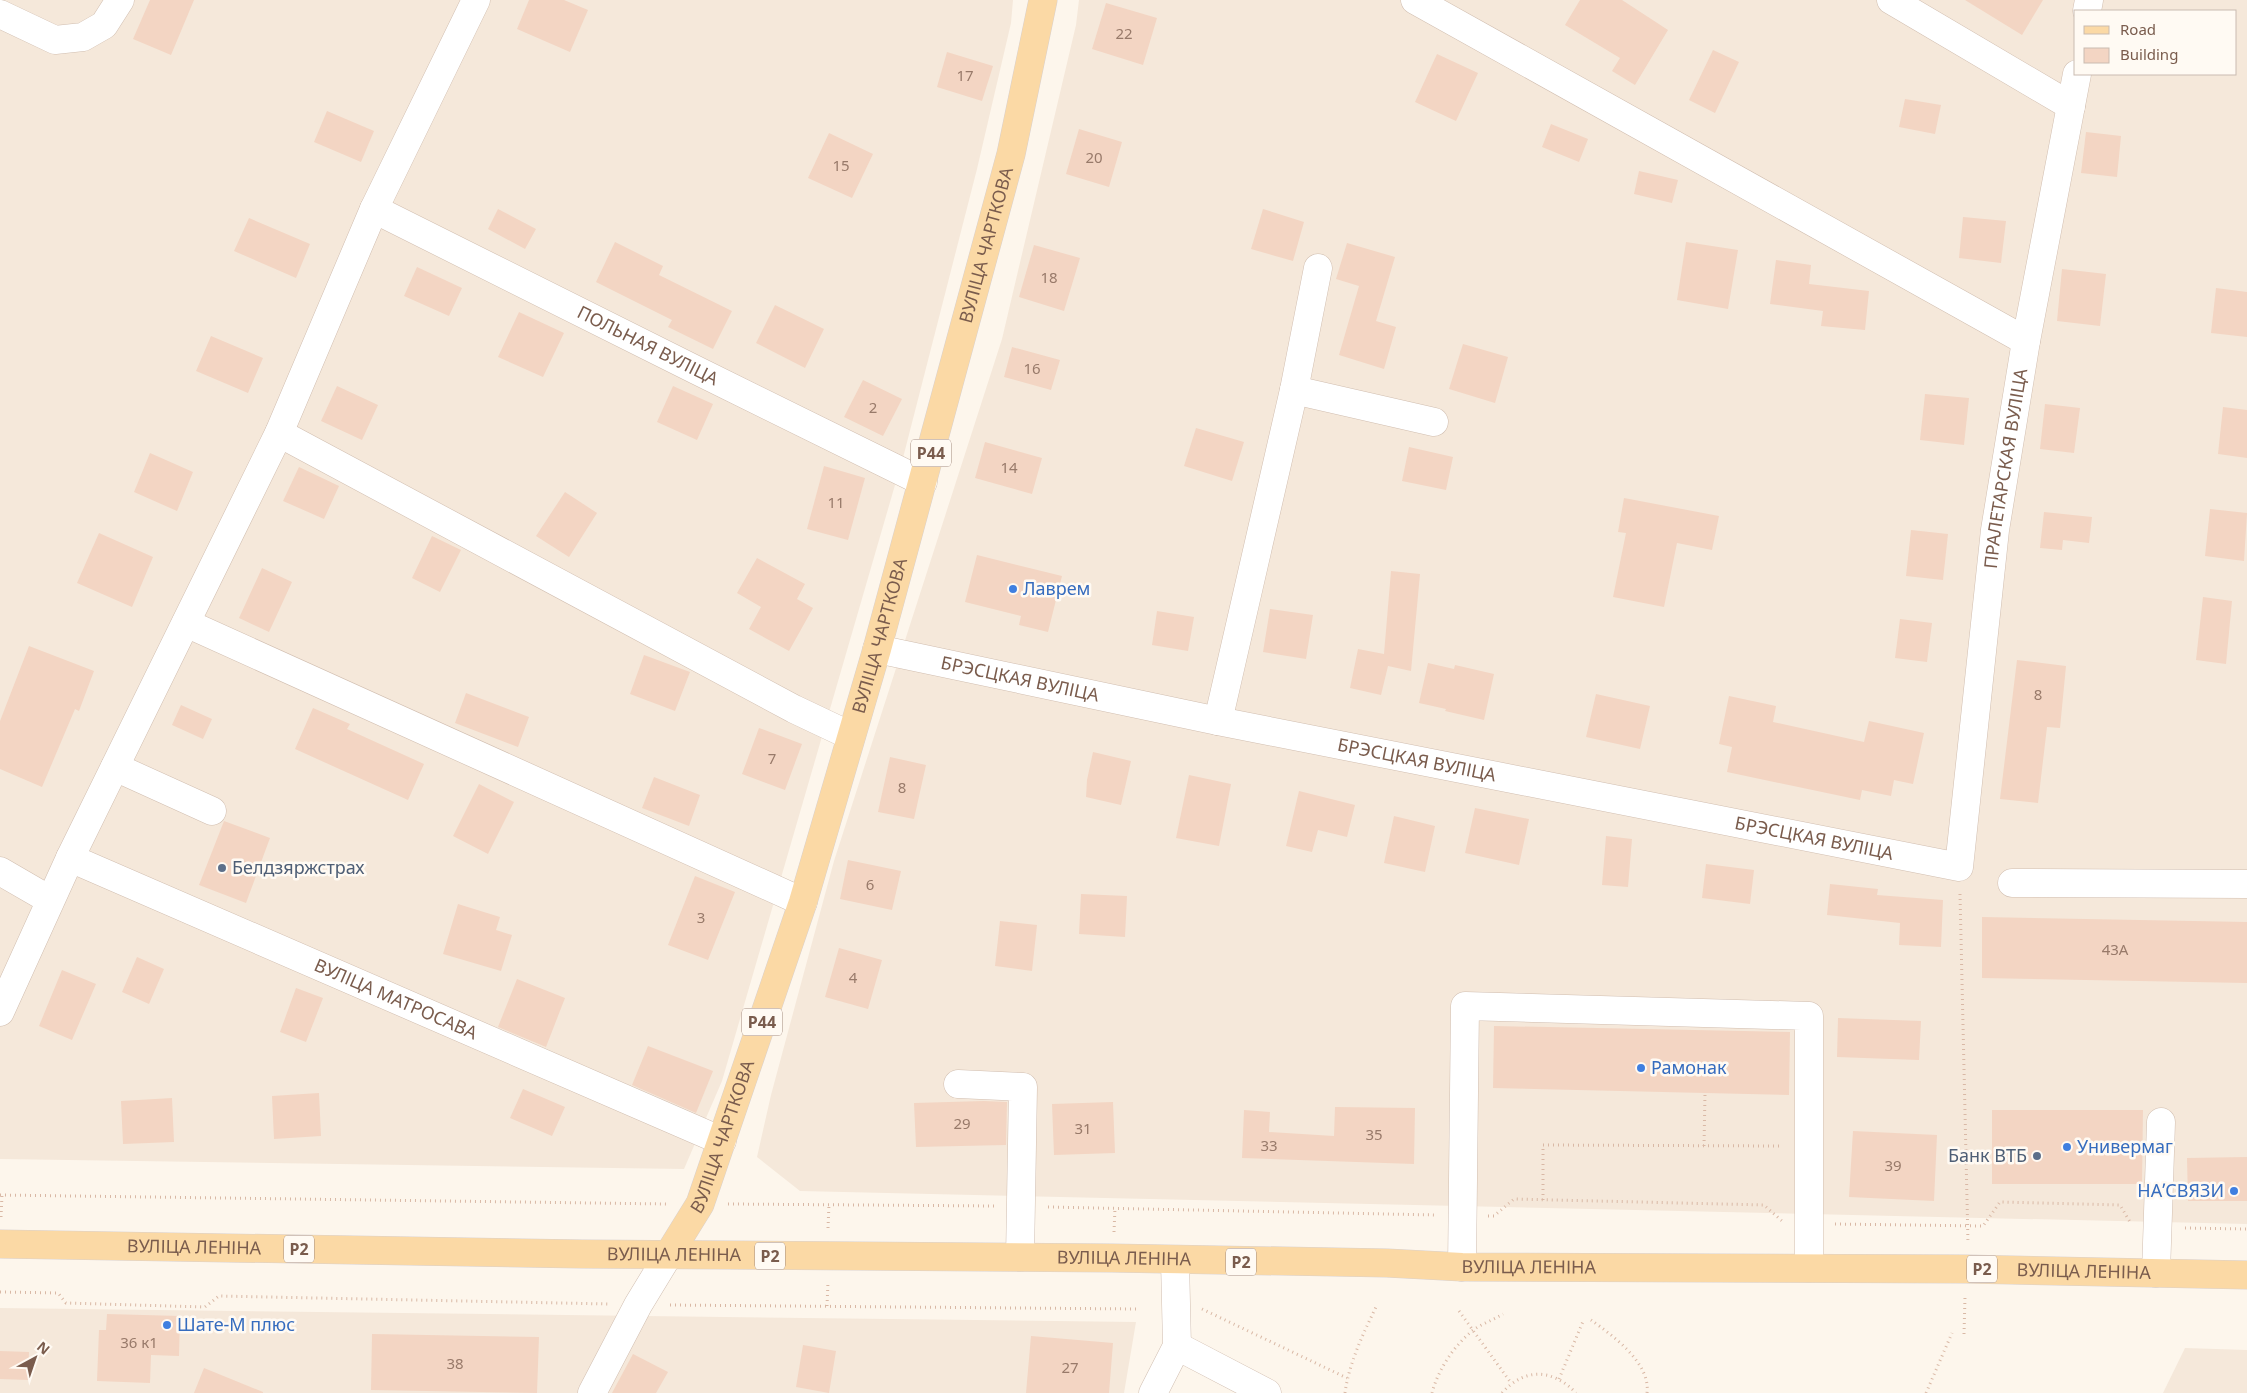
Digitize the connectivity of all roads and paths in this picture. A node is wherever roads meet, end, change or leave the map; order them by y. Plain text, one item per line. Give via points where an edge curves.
1 (120, 0) edge
2 (476, 0) edge
3 (1043, 0) edge
4 (1415, 0) edge
5 (1891, 0) edge
6 (0, 14) edge
7 (2077, 75) edge
8 (2071, 106) junction
9 (374, 209) junction
10 (1318, 268) dead end
11 (2026, 341) junction
12 (1294, 390) junction
13 (1434, 422) dead end
14 (279, 433) junction
15 (924, 482) junction
16 (186, 623) junction
17 (877, 649) junction
18 (1218, 721) junction
19 (851, 736) junction
20 (115, 767) junction
21 (212, 811) dead end
22 (70, 858) junction
23 (1959, 867) junction
24 (0, 871) edge
25 (2012, 883) dead end
26 (2247, 884) edge
27 (50, 900) junction
28 (803, 902) junction
29 (0, 1012) edge
30 (958, 1084) dead end
31 (1705, 1093) dead end
32 (2161, 1122) dead end
33 (722, 1141) junction
34 (1704, 1146) junction
35 (1809, 1146) junction
36 (0, 1195) edge
37 (1544, 1200) junction
38 (700, 1204) junction
39 (1021, 1206) junction
40 (1463, 1215) junction
41 (1809, 1223) junction
42 (1968, 1226) junction
43 (2158, 1228) junction
44 (2247, 1229) edge
45 (0, 1244) edge
46 (669, 1254) junction
47 (1020, 1258) junction
48 (1175, 1261) junction
49 (1462, 1267) junction
50 (1809, 1268) junction
51 (2156, 1273) junction
52 (2247, 1275) edge
53 (0, 1292) edge
54 (638, 1304) junction
55 (1376, 1307) dead end
56 (1136, 1309) dead end
57 (1202, 1309) dead end
58 (1459, 1311) dead end
59 (1503, 1314) dead end
60 (1584, 1319) dead end
61 (1591, 1320) dead end
62 (1472, 1331) junction
63 (1952, 1333) dead end
64 (1177, 1346) junction
65 (1347, 1378) junction
66 (1559, 1379) junction
67 (1511, 1383) junction
68 (592, 1393) edge
69 (1153, 1393) edge
70 (1267, 1393) edge
71 (1345, 1393) edge
72 (1432, 1393) edge
73 (1502, 1393) edge
74 (1576, 1393) edge
75 (1647, 1393) edge
76 (1926, 1393) edge

1 - 6 street via 104,25 83,37 56,40
2 - 9 street
3 - 15 main road, ВУЛІЦА ЧАРТКОВА / Р44 via 1011,154
4 - 11 street
5 - 8 street
7 - 8 street, ПРАЛЕТАРСКАЯ ВУЛІЦА
8 - 11 street, ПРАЛЕТАРСКАЯ ВУЛІЦА
9 - 14 street
9 - 15 street, ПОЛЬНАЯ ВУЛІЦА
10 - 12 street
11 - 23 street, ПРАЛЕТАРСКАЯ ВУЛІЦА via 1995,530
12 - 13 street
12 - 18 street
14 - 16 street
14 - 19 street via 794,709
15 - 17 main road, ВУЛІЦА ЧАРТКОВА / Р44
16 - 20 street
16 - 28 street
17 - 18 street, БРЭСЦКАЯ ВУЛІЦА
17 - 19 main road, ВУЛІЦА ЧАРТКОВА / Р44
18 - 23 street, БРЭСЦКАЯ ВУЛІЦА
19 - 28 main road, ВУЛІЦА ЧАРТКОВА / Р44
20 - 21 street
20 - 22 street
22 - 27 street
22 - 33 street, ВУЛІЦА МАТРОСАВА
23 - 42 path
24 - 27 street
25 - 26 street
27 - 29 street
28 - 33 main road, ВУЛІЦА ЧАРТКОВА / Р44
30 - 39 street via 1023,1087
31 - 34 path
32 - 43 street
33 - 38 main road, ВУЛІЦА ЧАРТКОВА / Р44
34 - 35 path
34 - 37 path via 1543,1146
35 - 40 street via 1809,1016 1465,1006
35 - 41 street
36 - 38 path
37 - 40 path via 1514,1199 1494,1216
37 - 41 path via 1764,1205 1784,1222
38 - 39 path
38 - 46 main road, ВУЛІЦА ЧАРТКОВА / Р44
39 - 40 path
39 - 47 street
40 - 49 street
41 - 42 path
41 - 50 street
42 - 43 path via 1984,1226 2000,1202 2120,1205 2134,1228
43 - 44 path
43 - 51 street
45 - 46 main road, ВУЛІЦА ЛЕНІНА / Р2
46 - 47 main road, ВУЛІЦА ЛЕНІНА / Р2
46 - 54 street
47 - 48 main road, ВУЛІЦА ЛЕНІНА / Р2
48 - 49 main road, ВУЛІЦА ЛЕНІНА / Р2
48 - 64 street
49 - 50 main road, ВУЛІЦА ЛЕНІНА / Р2
50 - 51 main road, ВУЛІЦА ЛЕНІНА / Р2
51 - 52 main road, ВУЛІЦА ЛЕНІНА / Р2
53 - 54 path via 58,1293 66,1303 205,1307 219,1296
54 - 56 path
54 - 68 street
55 - 65 path
57 - 65 path
58 - 62 path
59 - 62 path
60 - 66 path
61 - 75 path via 1632,1355 1644,1375
62 - 67 path
62 - 72 path via 1450,1355 1435,1379
63 - 76 path
64 - 69 street
64 - 70 street
65 - 71 path
66 - 67 path via 1548,1374 1529,1375
66 - 74 path
67 - 73 path

